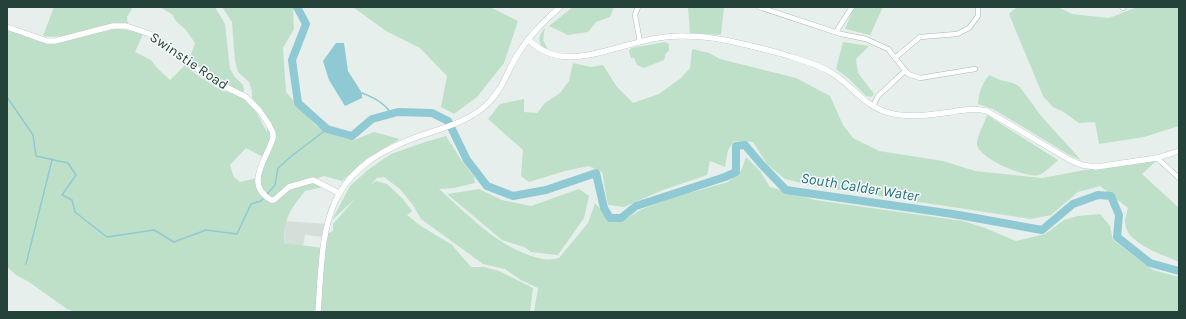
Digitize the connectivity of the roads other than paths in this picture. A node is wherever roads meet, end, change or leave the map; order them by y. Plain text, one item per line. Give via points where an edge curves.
1 (560, 7) edge
2 (638, 7) edge
3 (759, 7) edge
4 (852, 7) edge
5 (978, 7) edge
6 (7, 27) edge
7 (836, 32) junction
8 (528, 39) junction
9 (640, 42) junction
10 (895, 58) junction
11 (975, 69) dead end
12 (905, 71) junction
13 (873, 106) junction
14 (1179, 151) edge
15 (1157, 158) junction
16 (1179, 178) edge
17 (339, 193) junction
18 (318, 312) edge

1 - 8 street
2 - 9 street via 635,15
3 - 7 street
4 - 7 street
5 - 10 street via 978,16 969,28 957,34 920,37
6 - 17 street, Swinstie Road via 48,41 113,26 126,26 150,34 195,69 246,97 272,128 272,144 257,178 258,188 265,196 274,200 289,187 313,180
7 - 10 street via 866,39 888,49
8 - 9 street via 547,53 573,57 597,54
8 - 17 street via 497,94 483,108 466,119 395,146 377,156 361,167
9 - 13 street via 683,36 735,41 821,67
10 - 12 street
11 - 12 street via 920,78
12 - 13 street via 878,96
13 - 15 street via 901,116 976,109 987,111 1082,165 1096,167
14 - 15 street
15 - 16 street
17 - 18 street via 324,235

